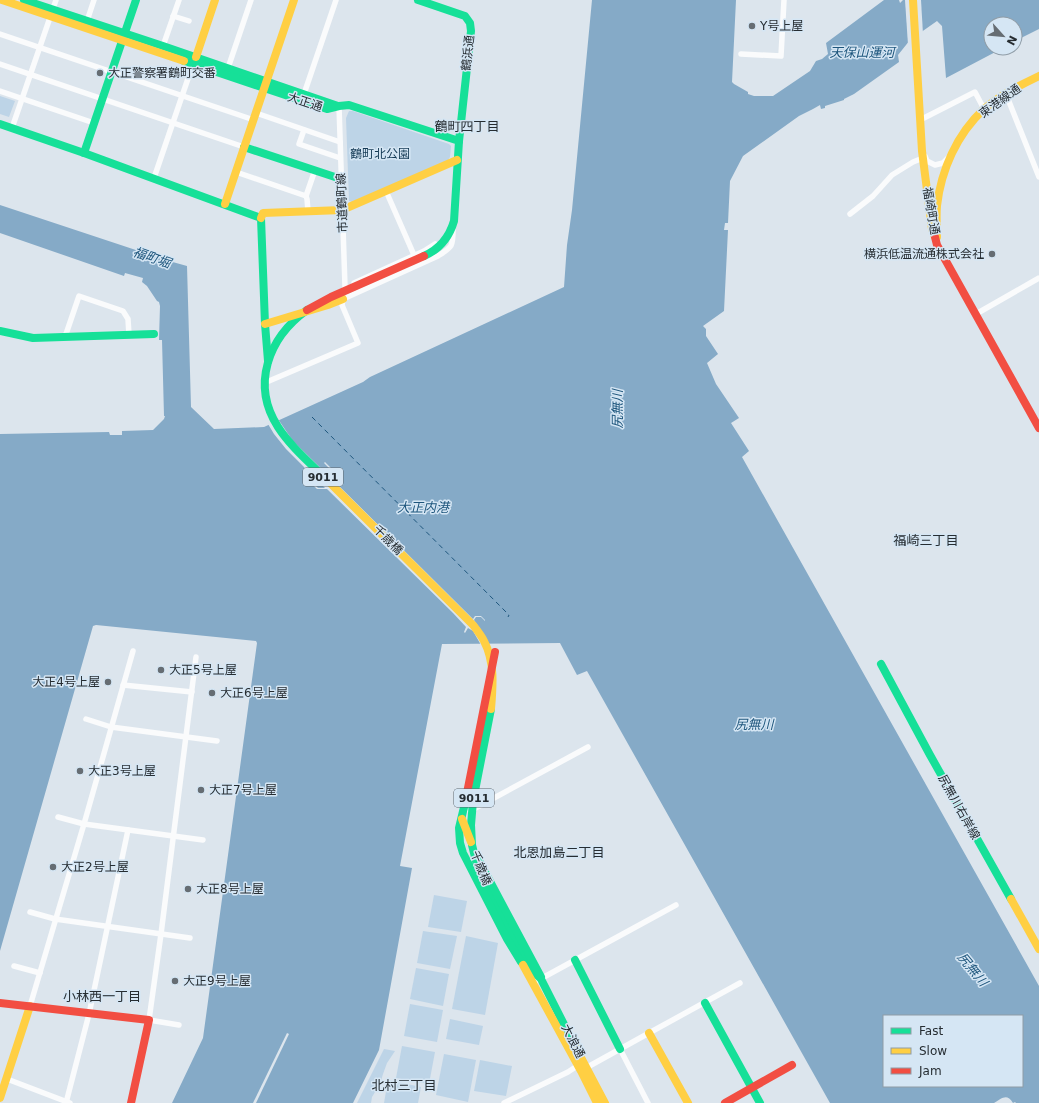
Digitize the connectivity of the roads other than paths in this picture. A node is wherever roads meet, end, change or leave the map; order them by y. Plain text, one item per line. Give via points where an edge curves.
1 (2, 0) edge
2 (24, 0) edge
3 (56, 0) edge
4 (94, 0) edge
5 (136, 0) edge
6 (178, 0) edge
7 (215, 0) edge
8 (251, 0) edge
9 (294, 0) edge
10 (336, 0) edge
11 (418, 0) edge
12 (784, 0) edge
13 (913, 0) edge
14 (16, 2) edge
15 (51, 13) junction
16 (173, 16) junction
17 (87, 21) junction
18 (189, 21) dead end
19 (0, 34) edge
20 (124, 37) junction
21 (163, 46) junction
22 (40, 48) junction
23 (741, 54) dead end
24 (195, 61) junction
25 (0, 64) edge
26 (228, 68) junction
27 (112, 72) junction
28 (30, 74) junction
29 (1039, 76) edge
30 (265, 85) junction
31 (0, 91) edge
32 (304, 94) junction
33 (1006, 94) junction
34 (182, 96) junction
35 (22, 99) junction
36 (102, 99) junction
37 (339, 106) junction
38 (984, 109) junction
39 (255, 116) junction
40 (920, 120) junction
41 (173, 123) junction
42 (0, 124) edge
43 (94, 124) junction
44 (12, 128) junction
45 (304, 130) junction
46 (459, 141) junction
47 (340, 142) junction
48 (244, 147) junction
49 (84, 153) junction
50 (922, 154) junction
51 (951, 157) junction
52 (340, 158) junction
53 (457, 160) junction
54 (315, 170) junction
55 (236, 172) junction
56 (1039, 177) edge
57 (154, 178) junction
58 (341, 179) junction
59 (386, 191) junction
60 (306, 196) junction
61 (225, 204) junction
62 (342, 210) junction
63 (308, 211) junction
64 (850, 214) dead end
65 (261, 218) junction
66 (453, 227) junction
67 (439, 244) junction
68 (937, 245) junction
69 (414, 255) junction
70 (1039, 278) edge
71 (345, 287) junction
72 (343, 299) junction
73 (976, 314) junction
74 (265, 324) junction
75 (0, 331) edge
76 (154, 334) dead end
77 (129, 335) junction
78 (65, 337) junction
79 (269, 381) joint
80 (1039, 428) edge
81 (133, 651) dead end
82 (496, 652) dead end
83 (196, 657) dead end
84 (881, 664) dead end
85 (123, 685) junction
86 (192, 692) junction
87 (86, 719) dead end
88 (111, 727) junction
89 (186, 737) junction
90 (217, 741) dead end
91 (588, 747) dead end
92 (58, 817) dead end
93 (463, 817) junction
94 (84, 824) junction
95 (128, 830) junction
96 (173, 836) junction
97 (203, 840) dead end
98 (463, 853) junction
99 (475, 853) junction
100 (676, 905) dead end
101 (30, 912) dead end
102 (55, 919) junction
103 (107, 927) junction
104 (161, 934) junction
105 (190, 938) dead end
106 (518, 947) junction
107 (1039, 948) edge
108 (575, 960) junction
109 (521, 962) junction
110 (14, 966) dead end
111 (40, 973) junction
112 (541, 979) junction
113 (533, 983) junction
114 (740, 984) dead end
115 (0, 1003) edge
116 (704, 1003) junction
117 (30, 1006) junction
118 (89, 1014) junction
119 (149, 1020) junction
120 (179, 1025) dead end
121 (649, 1033) junction
122 (620, 1049) junction
123 (792, 1065) dead end
124 (582, 1067) junction
125 (3, 1077) edge
126 (752, 1088) junction
127 (0, 1098) edge
128 (67, 1103) edge
129 (131, 1103) edge
130 (504, 1103) edge
131 (596, 1103) edge
132 (605, 1103) edge
133 (648, 1103) edge
134 (688, 1103) edge
135 (725, 1103) edge
136 (760, 1103) edge

1 - 14 street, 大正通
2 - 15 street, 大正通
3 - 15 street
4 - 17 street
5 - 20 street
6 - 16 street
7 - 24 street
8 - 26 street
9 - 30 street
10 - 32 street
11 - 46 street, 鶴浜通 via 465,16 470,23
12 - 23 street via 781,56
13 - 40 street, 福崎町通
14 - 15 street, 大正通
15 - 17 street, 大正通
15 - 20 street, 大正通
15 - 22 street
16 - 18 street
16 - 21 street
17 - 20 street, 大正通
19 - 22 street
20 - 21 street, 大正通
20 - 24 street, 大正通
20 - 27 street
21 - 24 street, 大正通
22 - 27 street
22 - 28 street
24 - 26 street, 大正通
24 - 30 street, 大正通
24 - 34 street
25 - 28 street
26 - 30 street, 大正通
27 - 34 street
27 - 36 street
28 - 35 street
28 - 36 street
29 - 33 street, 東港線通
30 - 32 street, 大正通
30 - 37 street, 大正通 via 327,109
30 - 39 street
31 - 35 street
32 - 37 street, 大正通
33 - 38 street, 東港線通
33 - 56 street
34 - 39 street
34 - 41 street
35 - 43 street
35 - 44 street
36 - 41 street
36 - 43 street
37 - 46 street via 349,105
37 - 47 street, 市道鶴町線
38 - 40 street via 975,92
38 - 51 street, 東港線通 via 971,123
39 - 45 street
39 - 48 street
40 - 50 street, 福崎町通
41 - 48 street
41 - 57 street
42 - 44 street
43 - 49 street
44 - 49 street
45 - 47 street
45 - 52 street via 299,144
46 - 53 street, 鶴浜通
47 - 52 street, 市道鶴町線
48 - 54 street
48 - 55 street
49 - 57 street
50 - 51 street via 927,161 935,165
50 - 64 street via 892,175 873,196
50 - 68 street, 福崎町通 via 932,229
51 - 68 street, 東港線通 via 939,192
52 - 58 street, 市道鶴町線
53 - 59 street
53 - 66 street, 鶴浜通
54 - 58 street
54 - 60 street
55 - 60 street
55 - 61 street
57 - 61 street
58 - 62 street, 市道鶴町線
59 - 62 street
59 - 69 street
60 - 63 street
61 - 65 street
62 - 63 street
62 - 71 street, 市道鶴町線
63 - 65 street via 263,213
65 - 74 street
66 - 67 street via 451,233
66 - 72 street via 453,243 438,256
67 - 69 street
67 - 106 street, 千歳橋 / 9011 via 427,255 322,301 300,314 275,342 265,372 265,392 272,416 290,443 473,625 484,641 492,665 493,695 473,801 472,845 477,865
68 - 73 street, 福崎町通
69 - 71 street
70 - 73 street
71 - 72 street, 市道鶴町線
72 - 74 street
72 - 79 street via 342,305 358,343
73 - 80 street, 福崎町通
74 - 79 street
75 - 78 street via 32,338
76 - 77 street
77 - 78 street
77 - 78 street via 128,318 123,311 79,296
81 - 85 street
82 - 93 street, 大浪通
83 - 86 street
84 - 107 street, 尻無川右岸線
85 - 86 street
85 - 88 street
86 - 89 street
87 - 88 street
88 - 89 street
88 - 94 street
89 - 90 street
89 - 96 street
91 - 93 street
92 - 94 street
93 - 98 street, 大浪通 via 459,828
93 - 99 street
94 - 95 street
94 - 102 street
95 - 96 street
95 - 103 street
96 - 97 street
96 - 104 street
98 - 99 street
98 - 109 street, 大浪通
99 - 112 street
100 - 108 street
101 - 102 street
102 - 103 street
102 - 111 street
103 - 104 street
103 - 118 street
104 - 105 street
104 - 119 street
106 - 109 street
106 - 112 street via 532,970
108 - 112 street
108 - 122 street
109 - 113 street, 大浪通
110 - 111 street
111 - 117 street
112 - 113 street
112 - 124 street, 大浪通
113 - 124 street, 大浪通
114 - 116 street
115 - 117 street
116 - 121 street
116 - 126 street
117 - 118 street
117 - 125 street
118 - 119 street
118 - 128 street
119 - 120 street
119 - 129 street
121 - 122 street
121 - 134 street
122 - 124 street
122 - 133 street
123 - 126 street
124 - 130 street
124 - 131 street, 大浪通
124 - 132 street, 大浪通
125 - 127 street
125 - 128 street
126 - 135 street
126 - 136 street

